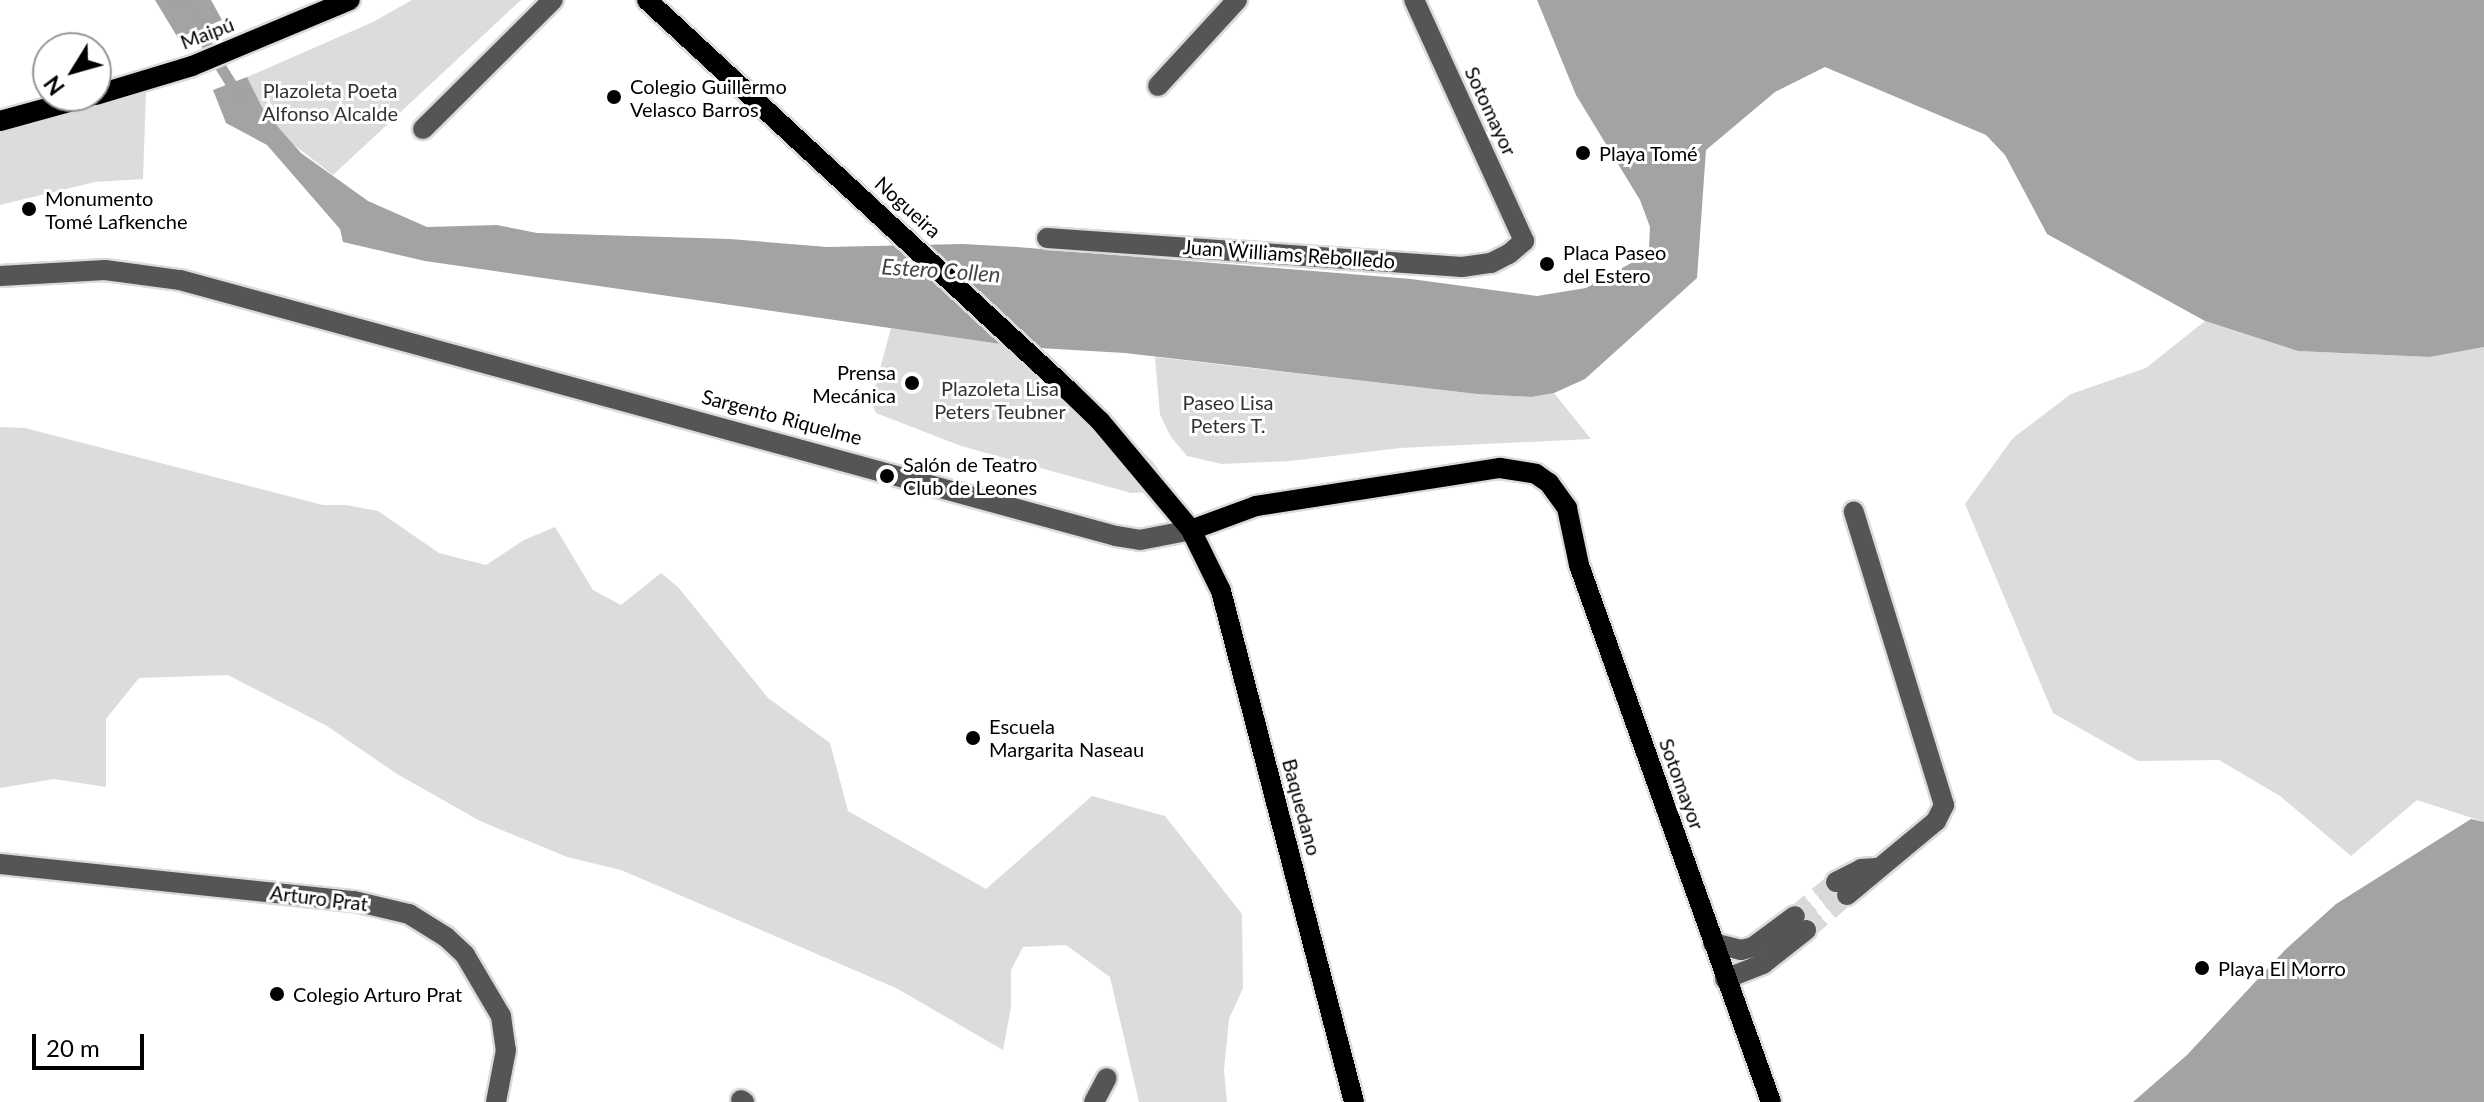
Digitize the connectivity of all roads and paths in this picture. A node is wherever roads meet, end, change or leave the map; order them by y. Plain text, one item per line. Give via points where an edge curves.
1 (350, 0) edge
2 (553, 0) edge
3 (647, 0) edge
4 (1237, 0) edge
5 (1414, 0) edge
6 (1158, 86) dead end
7 (112, 90) edge
8 (33, 112) edge
9 (0, 121) edge
10 (423, 129) dead end
11 (1047, 238) dead end
12 (1524, 241) joint
13 (0, 276) edge
14 (1549, 483) joint
15 (1854, 512) dead end
16 (1191, 530) junction
17 (0, 864) edge
18 (1842, 888) tunnel mouth
19 (1713, 943) junction
20 (1725, 979) junction
21 (1107, 1078) dead end
22 (496, 1102) edge
23 (1094, 1102) edge
24 (1354, 1102) edge
25 (1771, 1102) edge

1 - 7 main road, Maipú via 192,66
2 - 10 street
3 - 16 main road, Nogueira via 1100,421
4 - 6 street
5 - 12 street, Sotomayor
8 - 9 main road, Maipú
11 - 12 street, Juan Williams Rebolledo via 1462,267 1491,263
13 - 16 street, Sargento Riquelme via 105,270 180,280 1116,536 1140,540
14 - 16 main road, Sargento Riquelme via 1536,474 1500,468 1256,506
14 - 19 main road, Sotomayor via 1567,508 1579,565
15 - 18 street via 1944,805 1936,821 1880,867 1861,869
16 - 24 main road, Baquedano via 1221,591
17 - 22 street, Arturo Prat via 354,901 409,914 465,955 495,1002 506,1050
19 - 20 main road, Sotomayor
19 - 20 street via 1741,950 1801,923 1763,964
20 - 25 main road, Sotomayor
21 - 23 street

